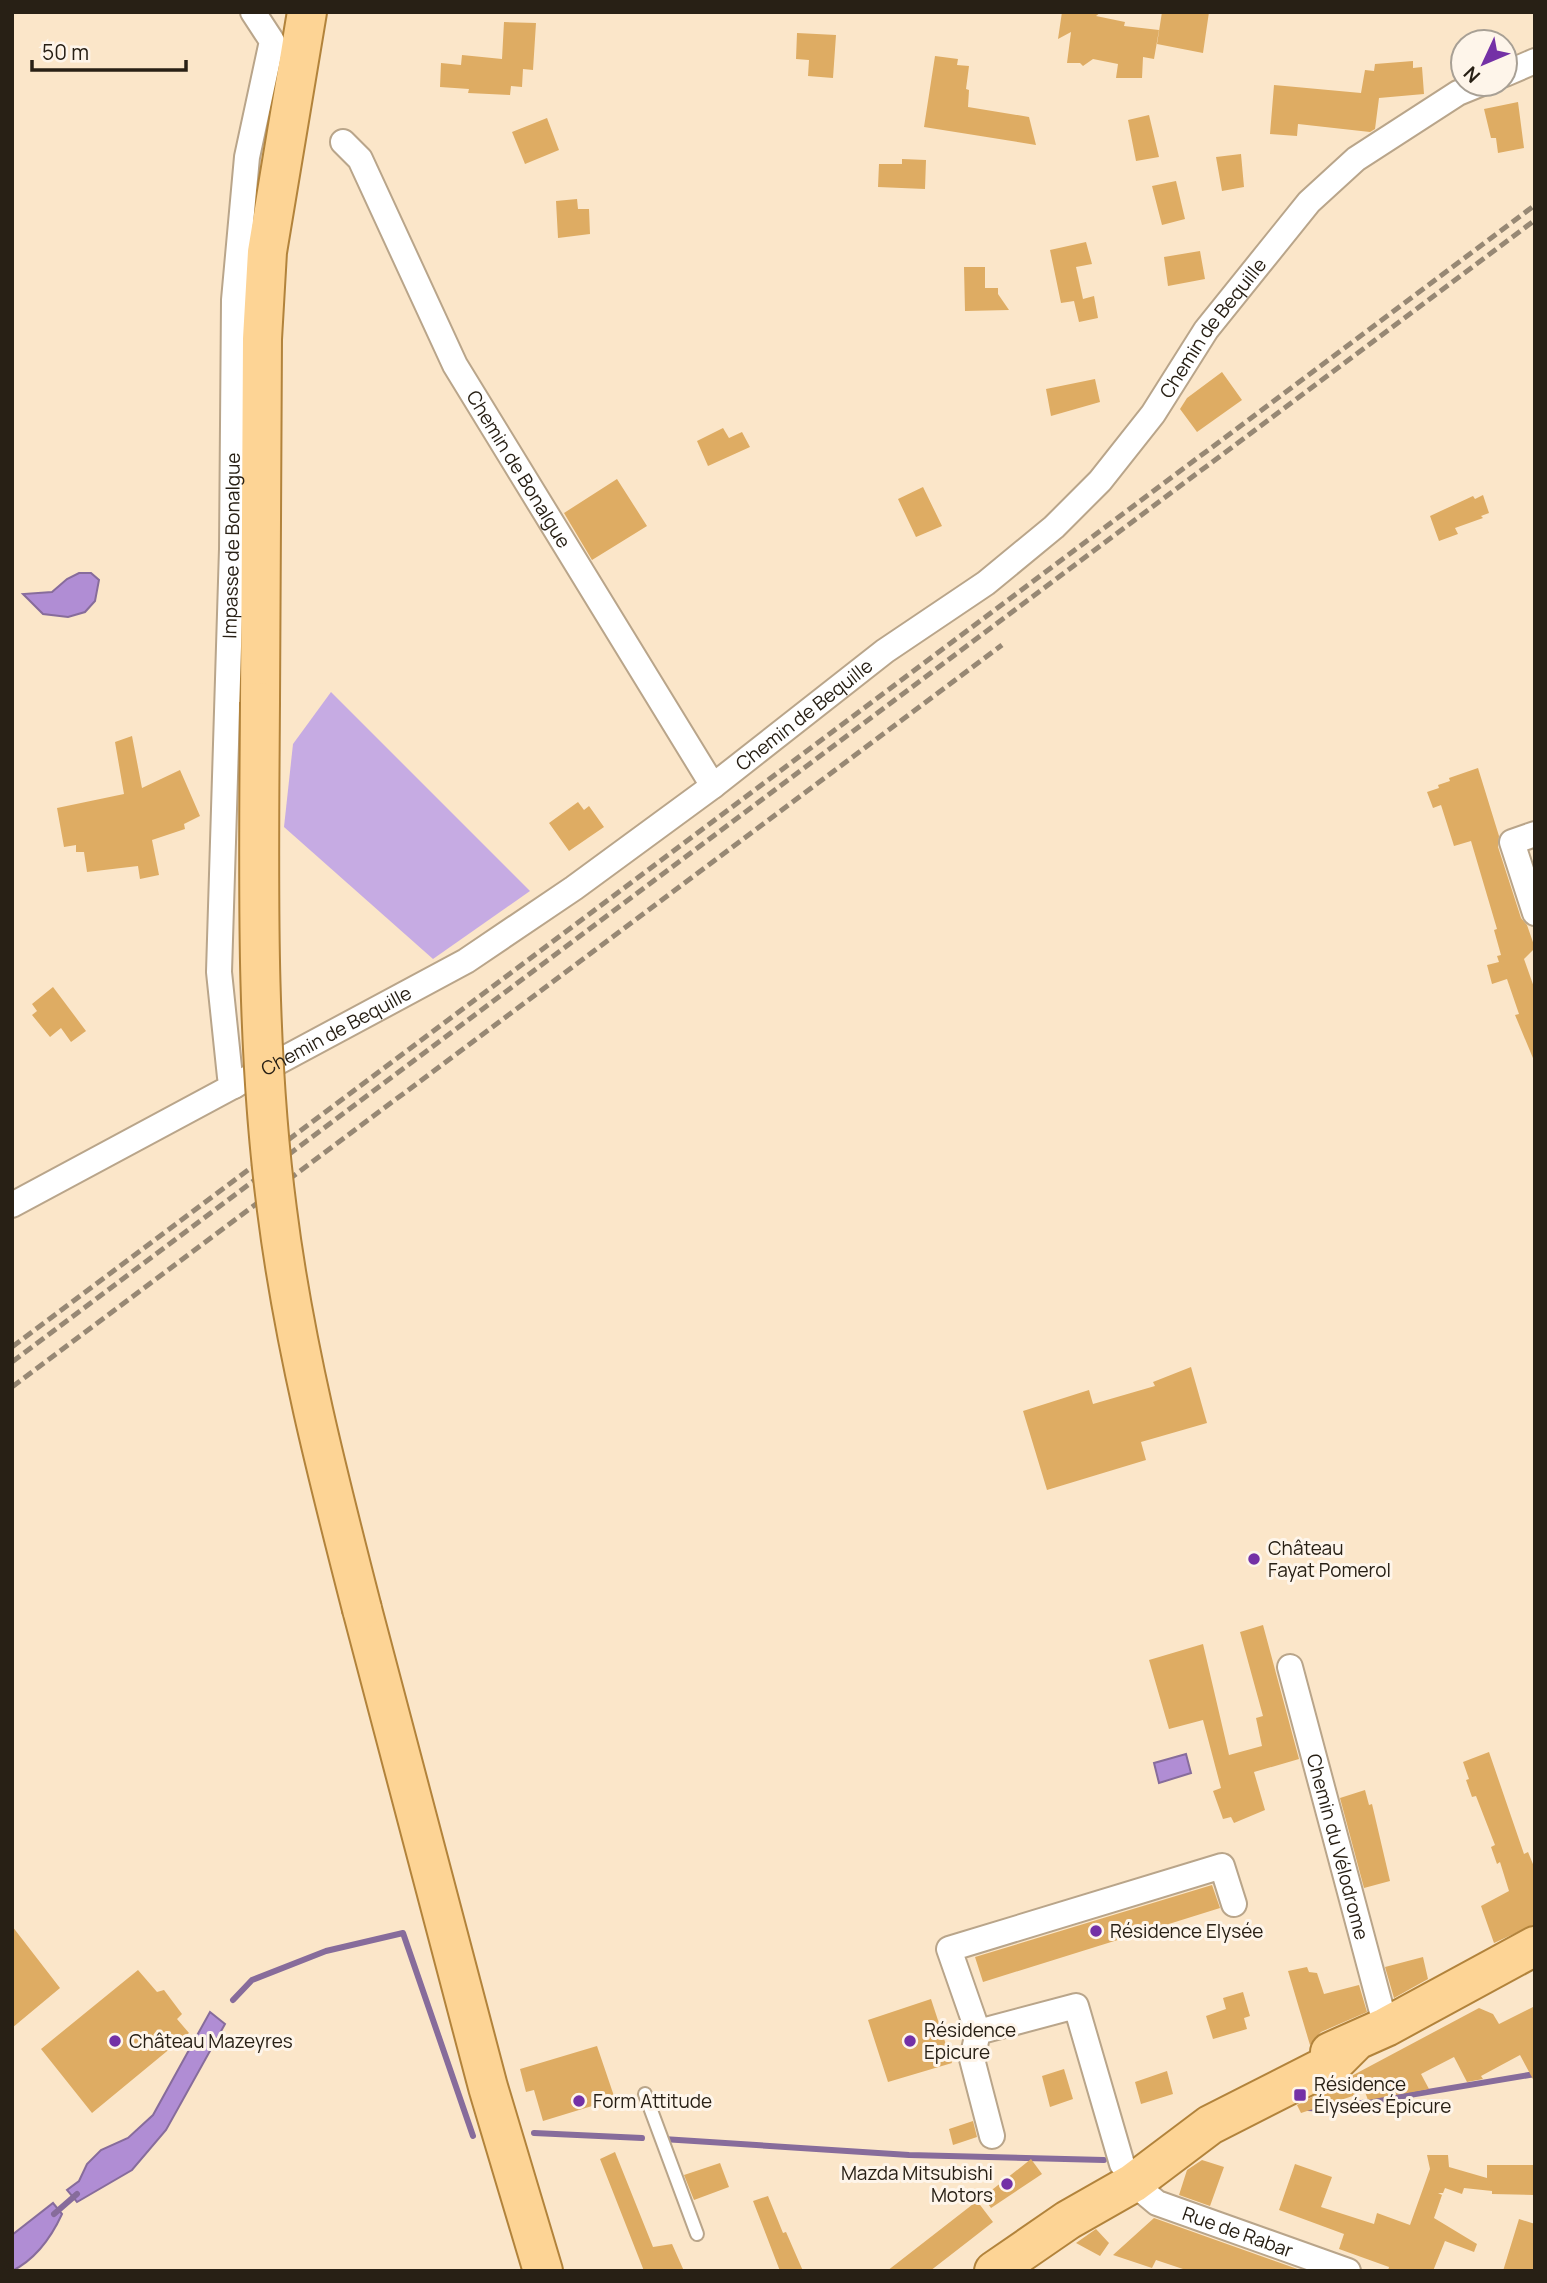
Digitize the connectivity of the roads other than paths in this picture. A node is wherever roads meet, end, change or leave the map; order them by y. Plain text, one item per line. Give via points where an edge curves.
1 (253, 12) edge
2 (307, 12) edge
3 (1450, 98) edge
4 (343, 142) dead end
5 (713, 786) junction
6 (1523, 838) edge
7 (1535, 912) edge
8 (234, 1086) junction
9 (12, 1205) edge
10 (1290, 1667) dead end
11 (1234, 1904) dead end
12 (1530, 1952) edge
13 (978, 2032) junction
14 (1370, 2035) junction
15 (645, 2094) dead end
16 (992, 2136) dead end
17 (1126, 2175) junction
18 (522, 2199) junction
19 (697, 2234) dead end
20 (1014, 2261) edge
21 (543, 2271) edge
22 (553, 2271) edge
23 (994, 2271) edge
24 (1348, 2271) edge

1 - 8 street, Impasse de Bonalgue via 272,41 247,157 234,300 232,549 219,972
2 - 18 main road, bridge via 267,252 262,340 259,853 263,1041 276,1210 301,1358 362,1609 488,2087
3 - 5 street, Chemin de Bequille via 1356,159 1309,202 1206,330 1153,414 1100,481 1054,527
4 - 5 street, Chemin de Bonalgue via 360,159 455,365
5 - 8 street, Chemin de Bequille via 466,961
6 - 7 street
8 - 9 street, Chemin de Bequille
10 - 14 street, Chemin du Vélodrome
11 - 13 street via 1222,1866 949,1949
12 - 14 main road
13 - 16 street via 972,2059
13 - 17 street via 1076,2006
14 - 17 main road via 1303,2068 1287,2085 1210,2125 1157,2143
15 - 19 lane
17 - 20 main road
17 - 24 street, Rue de Rabar via 1157,2203
18 - 21 main road
18 - 22 main road
20 - 23 main road

